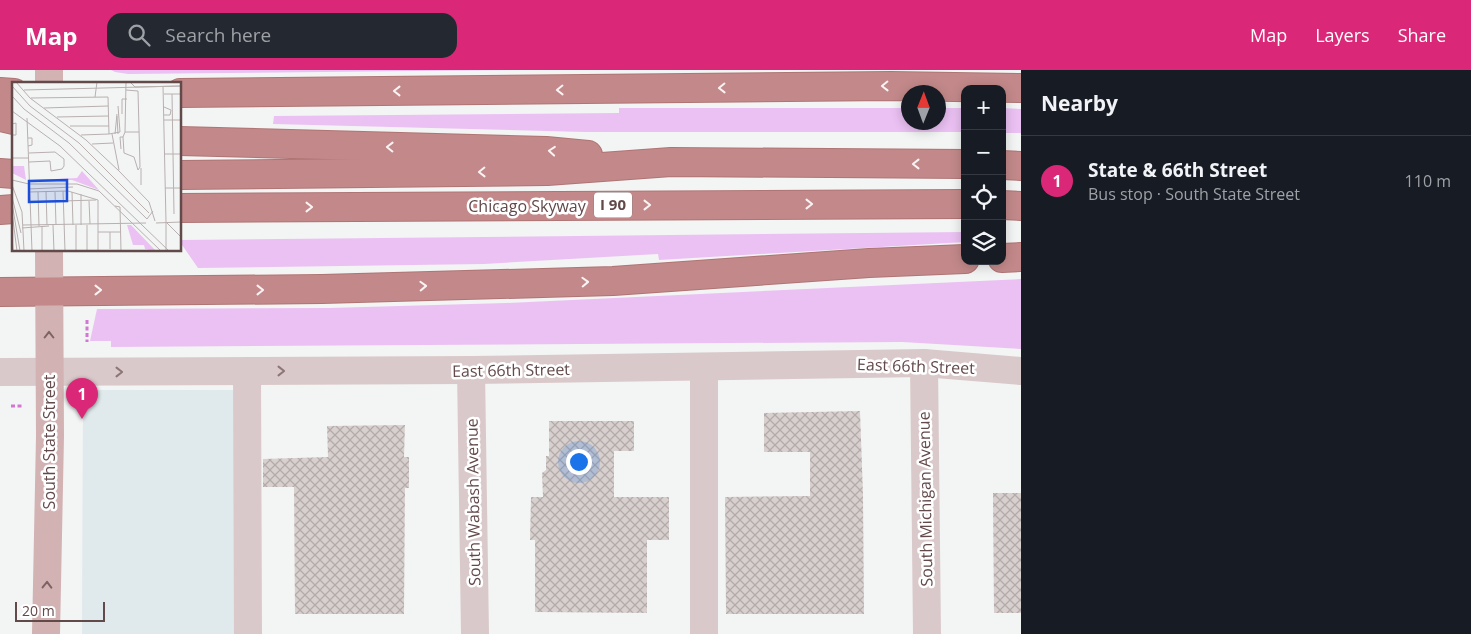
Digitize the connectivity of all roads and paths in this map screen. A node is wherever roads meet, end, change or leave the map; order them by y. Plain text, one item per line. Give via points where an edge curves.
1 (1021, 88) edge
2 (181, 93) edge
3 (181, 141) edge
4 (671, 162) junction
5 (961, 164) edge
6 (1006, 165) edge
7 (1021, 166) edge
8 (181, 175) edge
9 (961, 204) edge
10 (1006, 205) edge
11 (1021, 206) edge
12 (181, 208) edge
13 (49, 251) edge
14 (1021, 257) edge
15 (1006, 258) edge
16 (961, 259) edge
17 (49, 291) junction
18 (0, 292) edge
19 (87, 319) dead end
20 (87, 342) dead end
21 (924, 363) junction
22 (704, 367) junction
23 (471, 370) junction
24 (247, 371) junction
25 (1021, 371) edge
26 (0, 372) edge
27 (49, 372) junction
28 (46, 634) edge
29 (248, 634) edge
30 (475, 634) edge
31 (704, 634) edge
32 (927, 634) edge

1 -> 2 highway via 892,86
4 -> 3 highway via 546,151
5 -> 4 highway
4 -> 8 highway via 547,171
6 - 7 highway
12 -> 9 highway, Chicago Skyway / I 90
10 - 11 highway
13 - 17 main road, South State Street
14 - 15 highway
17 -> 16 highway via 322,289 603,281
17 - 18 highway
27 -> 17 main road, South State Street
19 - 20 path
21 - 22 street, East 66th Street
21 - 25 street, East 66th Street
21 - 32 street, South Michigan Avenue
22 - 23 street, East 66th Street
22 - 31 street
24 -> 23 street, East 66th Street
23 - 30 street, South Wabash Avenue
27 -> 24 street, East 66th Street
24 - 29 street
26 - 27 street, East 66th Street
28 -> 27 main road, South State Street

